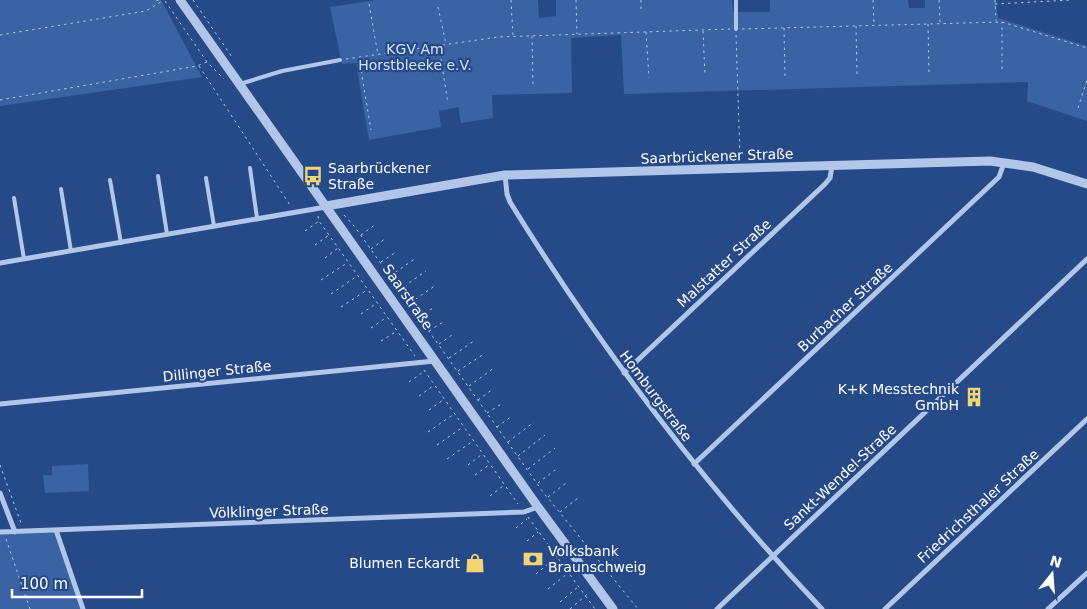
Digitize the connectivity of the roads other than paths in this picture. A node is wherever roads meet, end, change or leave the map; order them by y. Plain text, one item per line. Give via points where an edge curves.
1 (180, 0) edge
2 (736, 0) edge
3 (736, 29) road end
4 (340, 60) road end
5 (240, 84) junction
6 (1004, 162) junction
7 (832, 166) junction
8 (250, 168) dead end
9 (158, 176) dead end
10 (505, 176) junction
11 (206, 178) dead end
12 (110, 180) dead end
13 (1087, 184) edge
14 (61, 189) dead end
15 (14, 198) dead end
16 (326, 207) junction
17 (258, 218) junction
18 (214, 226) junction
19 (168, 234) junction
20 (121, 243) junction
21 (72, 252) junction
22 (24, 259) junction
23 (1087, 259) edge
24 (0, 264) edge
25 (436, 361) junction
26 (624, 373) junction
27 (0, 404) edge
28 (1087, 418) edge
29 (694, 464) junction
30 (0, 493) edge
31 (538, 507) junction
32 (56, 530) junction
33 (2, 532) edge
34 (15, 532) junction
35 (773, 556) junction
36 (1087, 572) edge
37 (83, 609) edge
38 (614, 609) edge
39 (717, 609) edge
40 (822, 609) edge
41 (885, 609) edge
42 (1048, 609) edge

1 - 5 street, Saarstraße
2 - 3 lane
4 - 5 lane via 282,71
5 - 16 street, Saarstraße
6 - 7 street, Saarbrückener Straße
6 - 13 street, Saarbrückener Straße
6 - 29 street, Burbacher Straße via 999,177
7 - 10 street, Saarbrückener Straße
7 - 26 street, Malstatter Straße via 826,184
8 - 17 lane
9 - 19 lane
10 - 16 street, Saarbrückener Straße
10 - 26 street, Homburgstraße via 510,202 554,273
11 - 18 lane
12 - 20 lane
14 - 21 lane
15 - 22 lane
16 - 17 street, Saarbrückener Straße
16 - 25 street, Saarstraße
17 - 18 street, Saarbrückener Straße
18 - 19 street, Saarbrückener Straße
19 - 20 street, Saarbrückener Straße
20 - 21 street, Saarbrückener Straße
21 - 22 street, Saarbrückener Straße
22 - 24 street, Saarbrückener Straße
23 - 35 street, Sankt-Wendel-Straße
25 - 27 street, Dillinger Straße
25 - 31 street, Saarstraße
26 - 29 street, Homburgstraße
28 - 41 street, Friedrichsthaler Straße
29 - 35 street, Homburgstraße
30 - 34 street
31 - 32 street, Völklinger Straße via 524,512
31 - 38 street, Saarstraße
32 - 34 street, Völklinger Straße
32 - 37 street
33 - 34 street, Völklinger Straße
35 - 39 street, Sankt-Wendel-Straße
35 - 40 street, Homburgstraße
36 - 42 street

